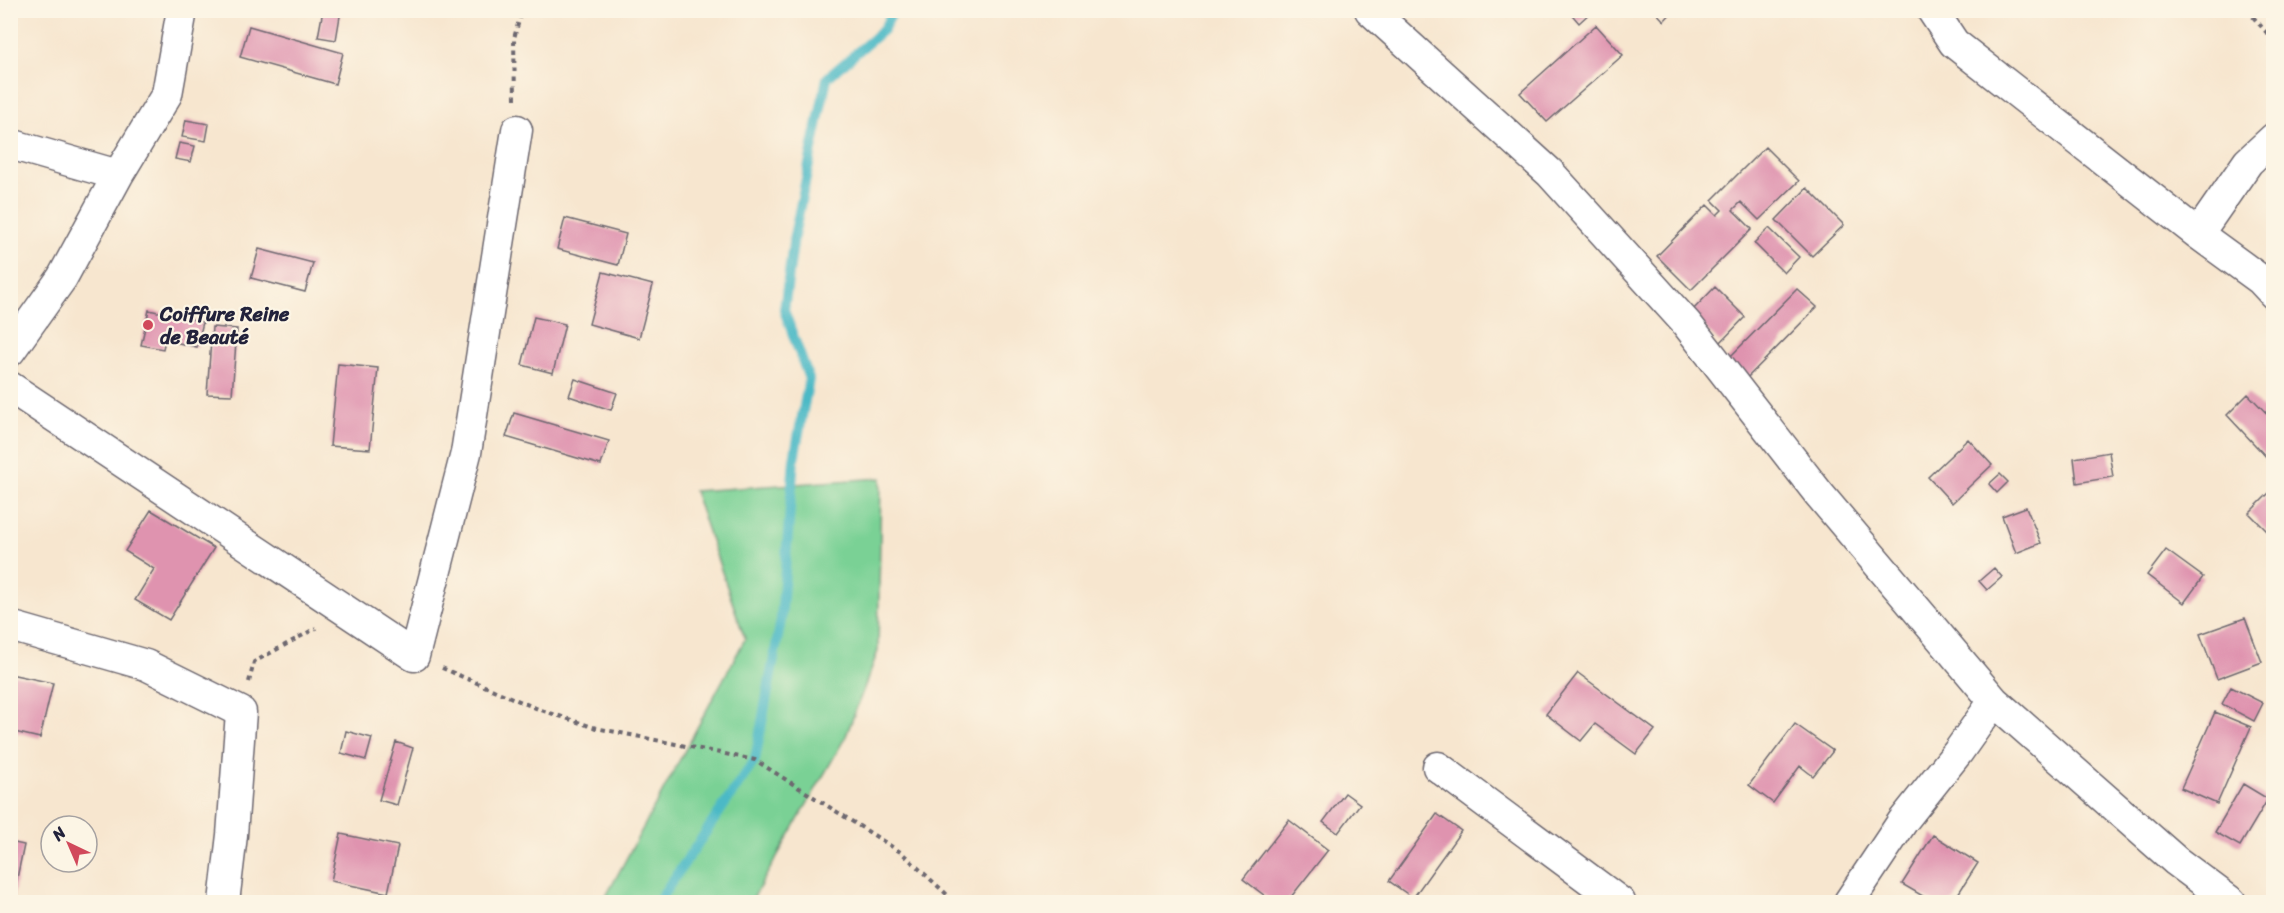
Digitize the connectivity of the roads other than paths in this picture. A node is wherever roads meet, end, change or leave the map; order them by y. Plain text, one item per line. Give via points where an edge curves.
1 (182, 10) edge
2 (1370, 10) edge
3 (1932, 10) edge
4 (517, 130) road end
5 (2274, 138) edge
6 (10, 144) edge
7 (118, 175) junction
8 (2198, 234) junction
9 (2274, 294) edge
10 (10, 351) edge
11 (10, 387) edge
12 (10, 626) edge
13 (1994, 701) junction
14 (1438, 767) dead end
15 (224, 903) edge
16 (1620, 903) edge
17 (1849, 903) edge
18 (2231, 903) edge

1 - 7 street via 167,94
2 - 13 street via 1550,173 1686,323 1818,494
3 - 8 street via 1954,43
4 - 11 street via 466,453 414,656
5 - 8 street via 2247,162
6 - 7 street
7 - 10 street via 62,278
8 - 9 street
12 - 15 street via 146,665 241,712
13 - 17 street via 1903,820
13 - 18 street via 2176,861
14 - 16 street

